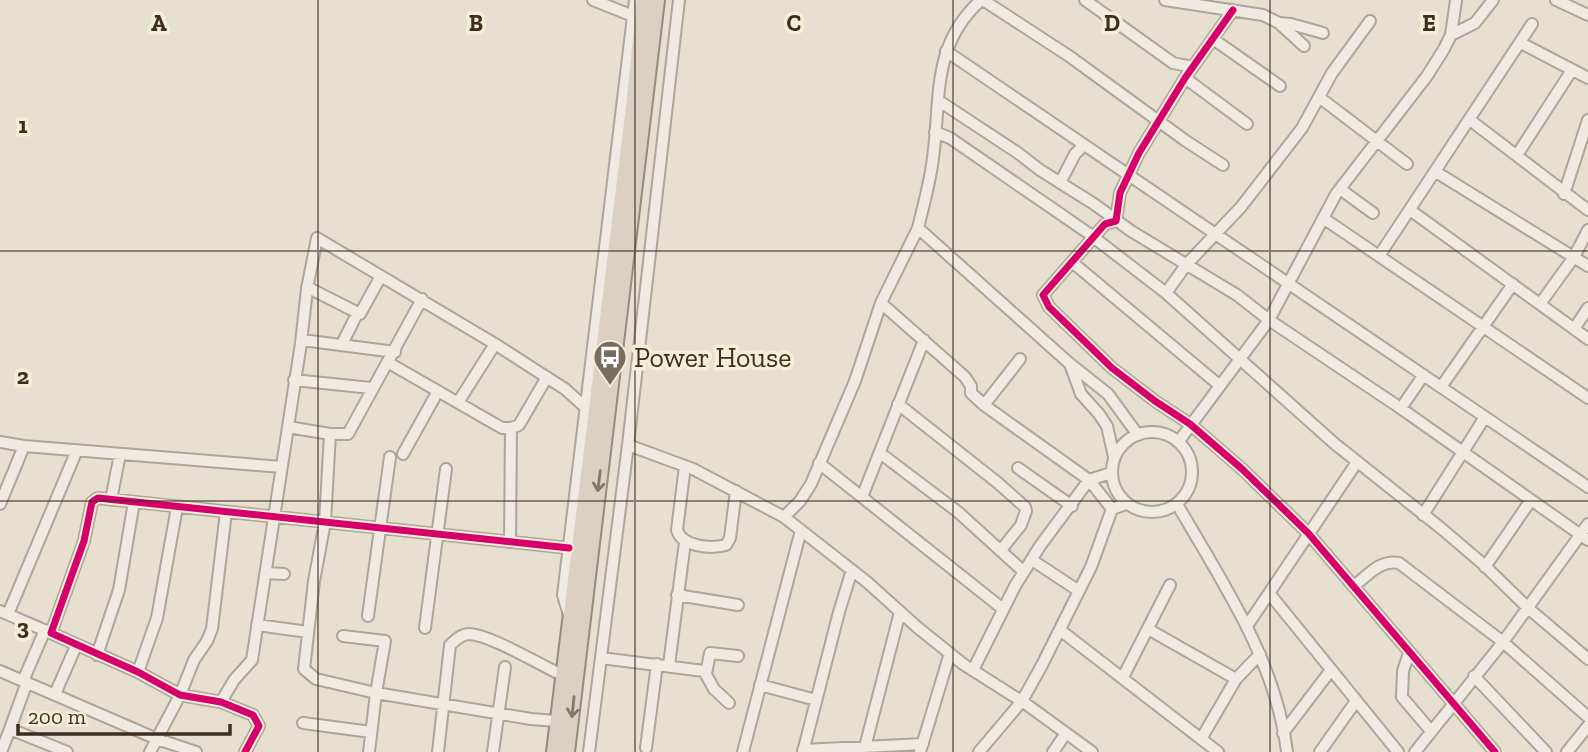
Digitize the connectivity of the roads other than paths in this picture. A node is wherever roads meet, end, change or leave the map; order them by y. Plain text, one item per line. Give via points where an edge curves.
1 (593, 0) edge
2 (635, 0) edge
3 (644, 0) edge
4 (657, 0) edge
5 (679, 0) edge
6 (982, 0) edge
7 (1085, 0) edge
8 (1165, 0) edge
9 (1457, 0) edge
10 (1493, 0) edge
11 (1556, 0) edge
12 (1233, 10) junction
13 (1588, 15) edge
14 (633, 16) junction
15 (1370, 21) dead end
16 (1279, 23) junction
17 (1532, 24) dead end
18 (1323, 33) dead end
19 (1451, 35) junction
20 (1213, 39) junction
21 (1521, 43) junction
22 (1304, 46) dead end
23 (946, 51) junction
24 (1193, 67) junction
25 (1572, 70) junction
26 (1185, 78) junction
27 (1588, 78) edge
28 (1280, 86) dead end
29 (1319, 97) junction
30 (939, 101) junction
31 (1158, 119) junction
32 (1470, 120) junction
33 (1247, 124) dead end
34 (1587, 128) edge
35 (935, 132) junction
36 (1376, 141) junction
37 (1084, 145) junction
38 (1517, 155) junction
39 (1407, 164) dead end
40 (1223, 165) dead end
41 (1436, 172) junction
42 (1129, 175) junction
43 (1060, 183) junction
44 (1340, 189) junction
45 (1564, 194) junction
46 (1410, 210) junction
47 (1588, 210) edge
48 (1373, 213) dead end
49 (1323, 218) junction
50 (1116, 221) junction
51 (918, 228) junction
52 (1588, 230) edge
53 (1216, 234) junction
54 (1094, 237) junction
55 (1379, 256) junction
56 (1574, 257) junction
57 (1072, 262) junction
58 (1186, 265) junction
59 (1588, 266) edge
60 (381, 276) junction
61 (1289, 284) junction
62 (1513, 284) junction
63 (307, 288) junction
64 (1166, 293) junction
65 (422, 299) junction
66 (881, 303) junction
67 (1540, 304) junction
68 (1588, 308) edge
69 (357, 314) junction
70 (1269, 320) junction
71 (1483, 327) junction
72 (1574, 329) junction
73 (1588, 339) edge
74 (302, 340) junction
75 (924, 340) junction
76 (342, 344) junction
77 (495, 344) junction
78 (395, 352) junction
79 (1020, 359) dead end
80 (1239, 359) junction
81 (389, 363) junction
82 (1069, 363) junction
83 (1423, 376) junction
84 (547, 377) junction
85 (294, 380) junction
86 (1219, 384) junction
87 (1441, 387) junction
88 (371, 388) junction
89 (438, 391) junction
90 (1588, 398) edge
91 (459, 401) junction
92 (898, 404) junction
93 (984, 405) junction
94 (585, 407) junction
95 (1401, 408) junction
96 (1485, 417) junction
97 (1190, 424) junction
98 (288, 427) junction
99 (511, 428) junction
100 (330, 434) junction
101 (1138, 435) junction
102 (1179, 441) junction
103 (0, 442) edge
104 (628, 444) junction
105 (24, 446) junction
106 (77, 450) junction
107 (1463, 452) junction
108 (880, 453) junction
109 (120, 454) junction
110 (403, 454) dead end
111 (390, 457) dead end
112 (1114, 457) junction
113 (1357, 462) junction
114 (819, 463) junction
115 (685, 466) junction
116 (282, 467) junction
117 (1018, 468) dead end
118 (446, 469) dead end
119 (1111, 473) junction
120 (1090, 480) junction
121 (1588, 487) edge
122 (736, 491) junction
123 (862, 497) junction
124 (111, 500) junction
125 (1531, 500) junction
126 (134, 502) junction
127 (0, 504) edge
128 (1126, 504) junction
129 (1177, 505) junction
130 (1072, 506) junction
131 (177, 507) junction
132 (1112, 509) junction
133 (226, 512) junction
134 (1423, 515) junction
135 (275, 517) junction
136 (785, 517) junction
137 (325, 522) junction
138 (1588, 524) edge
139 (378, 528) junction
140 (802, 530) junction
141 (1308, 533) junction
142 (436, 534) junction
143 (1584, 538) edge
144 (510, 542) junction
145 (685, 542) junction
146 (569, 548) junction
147 (1001, 550) junction
148 (1032, 560) junction
149 (1485, 567) junction
150 (852, 570) junction
151 (1024, 572) junction
152 (266, 573) junction
153 (284, 574) dead end
154 (1170, 585) dead end
155 (1354, 586) junction
156 (1079, 591) junction
157 (1269, 593) junction
158 (677, 594) junction
159 (738, 605) dead end
160 (1528, 608) junction
161 (1003, 610) junction
162 (4, 612) edge
163 (900, 612) junction
164 (569, 615) junction
165 (368, 616) dead end
166 (257, 625) junction
167 (1247, 626) junction
168 (425, 628) dead end
169 (1148, 629) junction
170 (1060, 631) junction
171 (48, 632) junction
172 (308, 632) junction
173 (343, 636) dead end
174 (1503, 642) junction
175 (76, 646) junction
176 (950, 653) junction
177 (1409, 653) junction
178 (1260, 654) junction
179 (97, 655) junction
180 (738, 656) dead end
181 (601, 658) junction
182 (1588, 659) edge
183 (663, 664) junction
184 (505, 667) dead end
185 (973, 670) junction
186 (1331, 670) junction
187 (0, 671) edge
188 (138, 672) junction
189 (706, 674) junction
190 (562, 675) junction
191 (1474, 676) junction
192 (1123, 677) junction
193 (1236, 679) junction
194 (25, 682) junction
195 (760, 685) junction
196 (376, 693) junction
197 (55, 694) junction
198 (180, 695) junction
199 (816, 700) junction
200 (1021, 701) junction
201 (1356, 701) junction
202 (221, 702) junction
203 (729, 703) dead end
204 (1452, 704) junction
205 (444, 705) junction
206 (499, 714) junction
207 (1588, 717) edge
208 (556, 721) junction
209 (303, 723) dead end
210 (1588, 726) edge
211 (10, 729) junction
212 (1431, 731) junction
213 (371, 732) junction
214 (1066, 733) junction
215 (1283, 733) junction
216 (157, 738) junction
217 (1201, 739) junction
218 (865, 747) junction
219 (646, 748) dead end
220 (922, 748) edge
221 (1490, 750) edge
222 (803, 751) edge
223 (1, 752) edge
224 (67, 752) edge
225 (150, 752) edge
226 (196, 752) edge
227 (245, 752) edge
228 (369, 752) edge
229 (438, 752) edge
230 (494, 752) edge
231 (554, 752) edge
232 (568, 752) edge
233 (590, 752) edge
234 (743, 752) edge
235 (979, 752) edge
236 (1053, 752) edge
237 (1092, 752) edge
238 (1218, 752) edge
239 (1287, 752) edge
240 (1320, 752) edge
241 (1398, 752) edge
242 (1415, 752) edge
243 (1546, 752) edge
244 (1567, 752) edge

1 - 14 street
2 - 14 street
3 - 164 highway
4 -> 232 highway
5 - 104 street
6 - 23 street via 966,13
6 - 31 street
7 - 24 street via 1172,63
8 - 12 street
9 - 19 street
10 - 19 street via 1475,23
11 - 13 street
12 - 16 street
12 - 20 street
14 - 94 street
15 - 29 street
16 - 18 street
16 - 22 street
17 - 21 street
19 - 36 street via 1427,76
20 - 24 street
20 - 28 street
21 - 25 street
21 - 32 street
23 - 30 street
23 - 37 street
24 - 26 street
25 - 27 street
25 - 38 street
26 - 31 street
26 - 33 street
29 - 36 street
29 - 53 street via 1294,138
30 - 35 street
30 - 43 street
31 - 40 street
31 - 42 street
32 - 38 street
32 - 41 street
34 - 45 street
35 - 51 street
35 - 54 street
36 - 39 street
36 - 44 street
37 - 42 street
37 - 43 street
38 - 45 street
41 - 46 street
41 - 56 street
42 - 50 street via 1120,193
42 - 53 street
43 - 50 street
44 - 48 street
44 - 49 street
45 - 47 street
46 - 55 street
46 - 62 street
49 - 55 street
49 - 61 street
50 - 54 street via 1105,224
50 - 58 street
51 - 66 street
51 - 82 street
52 - 56 street
53 - 58 street
53 - 61 street
54 - 57 street
54 - 64 street
55 - 71 street
56 - 59 street
56 - 67 street
57 - 86 street
57 - 97 street via 1043,295 1049,307 1112,368
58 - 64 street
58 - 70 street
60 - 63 street via 317,238
60 - 65 street
60 - 69 street
61 - 70 street
61 - 83 street
62 - 67 street
62 - 71 street
63 - 69 street
63 - 74 street
64 - 80 street
65 - 77 street
65 - 78 street
66 - 75 street
66 - 114 street via 855,381
67 - 72 street
68 - 72 street
69 - 76 street
70 - 80 street
70 - 95 street
71 - 87 street
71 - 90 street
72 - 73 street
74 - 76 street
74 - 85 street
75 - 92 street
75 - 93 street via 965,377 971,393
76 - 78 street
77 - 84 street
77 - 91 street
78 - 81 street
79 - 93 street
80 - 86 street
80 - 113 street
81 - 88 street
81 - 89 street
82 - 101 street via 1108,394
82 - 112 street via 1082,394 1107,426
83 - 87 street
83 - 95 street
84 - 94 street
84 - 99 street via 519,425
85 - 88 street
85 - 98 street
86 - 97 street
87 - 96 street
88 - 100 street via 348,434
89 - 91 street
89 - 110 street
91 - 99 street via 502,428
92 - 108 street
92 - 147 street via 1024,508 1021,525
93 - 120 street
94 - 146 street
95 - 107 street
96 - 107 street
96 - 121 street
97 - 102 street
97 - 141 street
98 - 100 street
98 - 116 street
99 - 144 street
100 - 137 street
101 - 102 street via 1166,434
101 - 112 street via 1123,444
102 - 129 street via 1193,467 1192,481
103 - 105 street
104 - 115 street
104 - 181 street
105 - 106 street
105 - 127 street
106 - 109 street
106 - 162 street
107 - 125 street
107 - 134 street
108 - 123 street
108 - 147 street
109 - 116 street
109 - 124 street
111 - 139 street
112 - 119 street
113 - 134 street
113 - 141 street
114 - 123 street
114 - 136 street via 811,484
115 - 122 street
115 - 145 street via 677,530
116 - 135 street
117 - 130 street
118 - 142 street
119 - 120 street
119 - 128 street via 1115,490
120 - 130 street
120 - 132 street
122 - 136 street
122 - 145 street via 726,545 718,548
123 - 161 street
124 - 126 street
124 - 171 street via 92,502 84,541
125 - 143 street
125 - 149 street
126 - 131 street
126 - 179 street via 119,590
128 - 129 street via 1140,512 1157,513
128 - 132 street
129 - 167 street
130 - 148 street
131 - 133 street
131 - 188 street via 157,618
132 - 156 street
133 - 135 street
133 - 198 street via 212,629
134 - 149 street
135 - 137 street
135 - 152 street
136 - 140 street
137 - 139 street
137 - 172 street
138 - 143 street
139 - 142 street
139 - 165 street
140 - 150 street
140 - 195 street
141 - 155 street
141 - 157 street
142 - 144 street
142 - 168 street
143 - 160 street
144 - 146 street
145 - 158 street
146 - 164 street via 563,595
147 - 151 street
148 - 151 street
148 - 156 street
149 - 160 street
150 - 163 street
150 - 199 street
151 - 161 street
152 - 153 street
152 - 166 street
154 - 169 street
155 - 174 street via 1382,564 1399,563
155 - 177 street
156 - 170 street
157 - 167 street
157 - 186 street
158 - 159 street
158 - 183 street
160 - 174 street
160 - 182 street
161 - 185 street
162 - 171 street
163 - 176 street
163 - 218 street
164 - 190 highway
166 - 172 street
166 - 202 street via 252,660
167 - 178 street
169 - 192 street
169 - 193 street
170 - 192 street
170 - 200 street
171 - 175 street
171 - 194 street
172 - 196 street via 303,661 309,675
173 - 196 street via 385,641
174 - 191 street
174 - 207 street
175 - 179 street
175 - 197 street
176 - 185 street
176 - 220 street
177 - 204 street
177 - 212 street via 1402,697
178 - 193 street
178 - 215 street
179 - 188 street
180 - 189 street via 710,653
181 - 183 street
181 - 233 street
183 - 189 street via 696,668
183 - 219 street
184 - 206 street
185 - 200 street
186 - 201 street
186 - 215 street
187 - 194 street
188 - 198 street
189 - 203 street via 713,689
190 - 205 street via 497,643 462,635 450,645
190 - 208 highway
191 - 204 street
191 - 243 street
192 - 217 street
193 - 217 street
194 - 197 street
194 - 211 street
195 - 199 street
195 - 234 street
196 - 205 street
196 - 213 street
197 - 216 street
198 - 202 street
198 - 216 street
199 - 222 street
200 - 214 street
200 - 235 street
201 - 240 street
201 - 241 street
202 - 227 street via 257,720 259,726
204 - 212 street
204 - 221 street
205 - 206 street
205 - 229 street
206 - 208 street
206 - 230 street
208 - 231 highway
209 - 213 street
210 - 244 street
211 - 223 street
211 - 224 street
212 - 242 street
213 - 228 street
214 - 236 street
214 - 237 street
215 - 239 street
216 - 225 street
216 - 226 street
217 - 238 street
218 - 220 street
218 - 222 street

